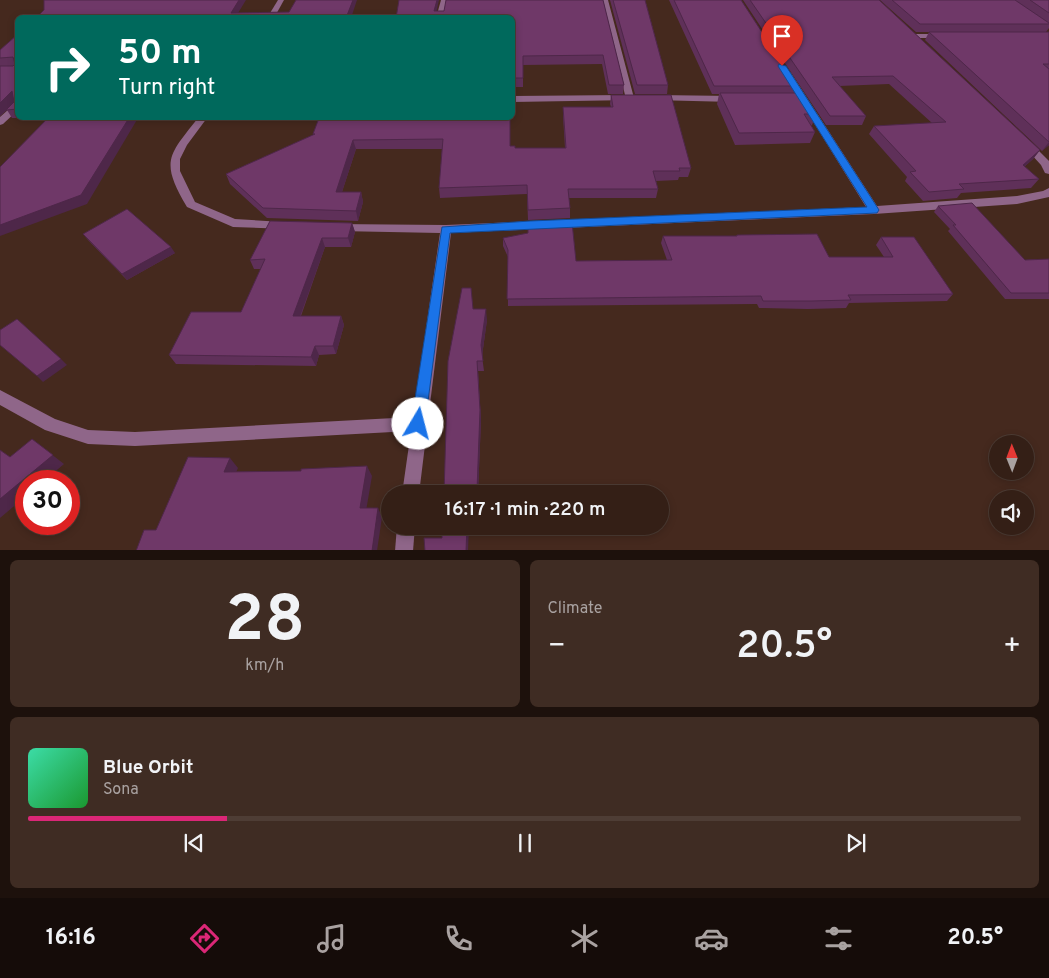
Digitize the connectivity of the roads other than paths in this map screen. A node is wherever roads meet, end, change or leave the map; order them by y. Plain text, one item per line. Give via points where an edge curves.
1 (281, 0) edge
2 (444, 0) edge
3 (605, 0) edge
4 (272, 15) edge
5 (441, 15) edge
6 (900, 24) edge
7 (952, 36) edge
8 (782, 66) edge
9 (640, 98) junction
10 (515, 99) edge
11 (746, 99) edge
12 (15, 107) edge
13 (201, 120) edge
14 (0, 122) edge
15 (1018, 135) edge
16 (1049, 171) edge
17 (1049, 191) edge
18 (874, 210) junction
19 (295, 226) edge
20 (322, 227) edge
21 (446, 229) junction
22 (0, 397) edge
23 (418, 424) junction
24 (411, 485) edge
25 (405, 535) edge
26 (404, 550) edge

1 - 4 street
2 - 5 street
3 - 9 street
6 - 7 street via 917,40
8 - 18 street via 799,99
9 - 10 street
9 - 11 street
12 - 14 street
13 - 19 street via 175,159 175,171 191,204 233,223
15 - 16 street
17 - 18 street via 1048,194 1017,200
18 - 21 street
20 - 21 street
21 - 23 street
22 - 23 street via 50,425 88,437 135,439
23 - 24 street
25 - 26 street

